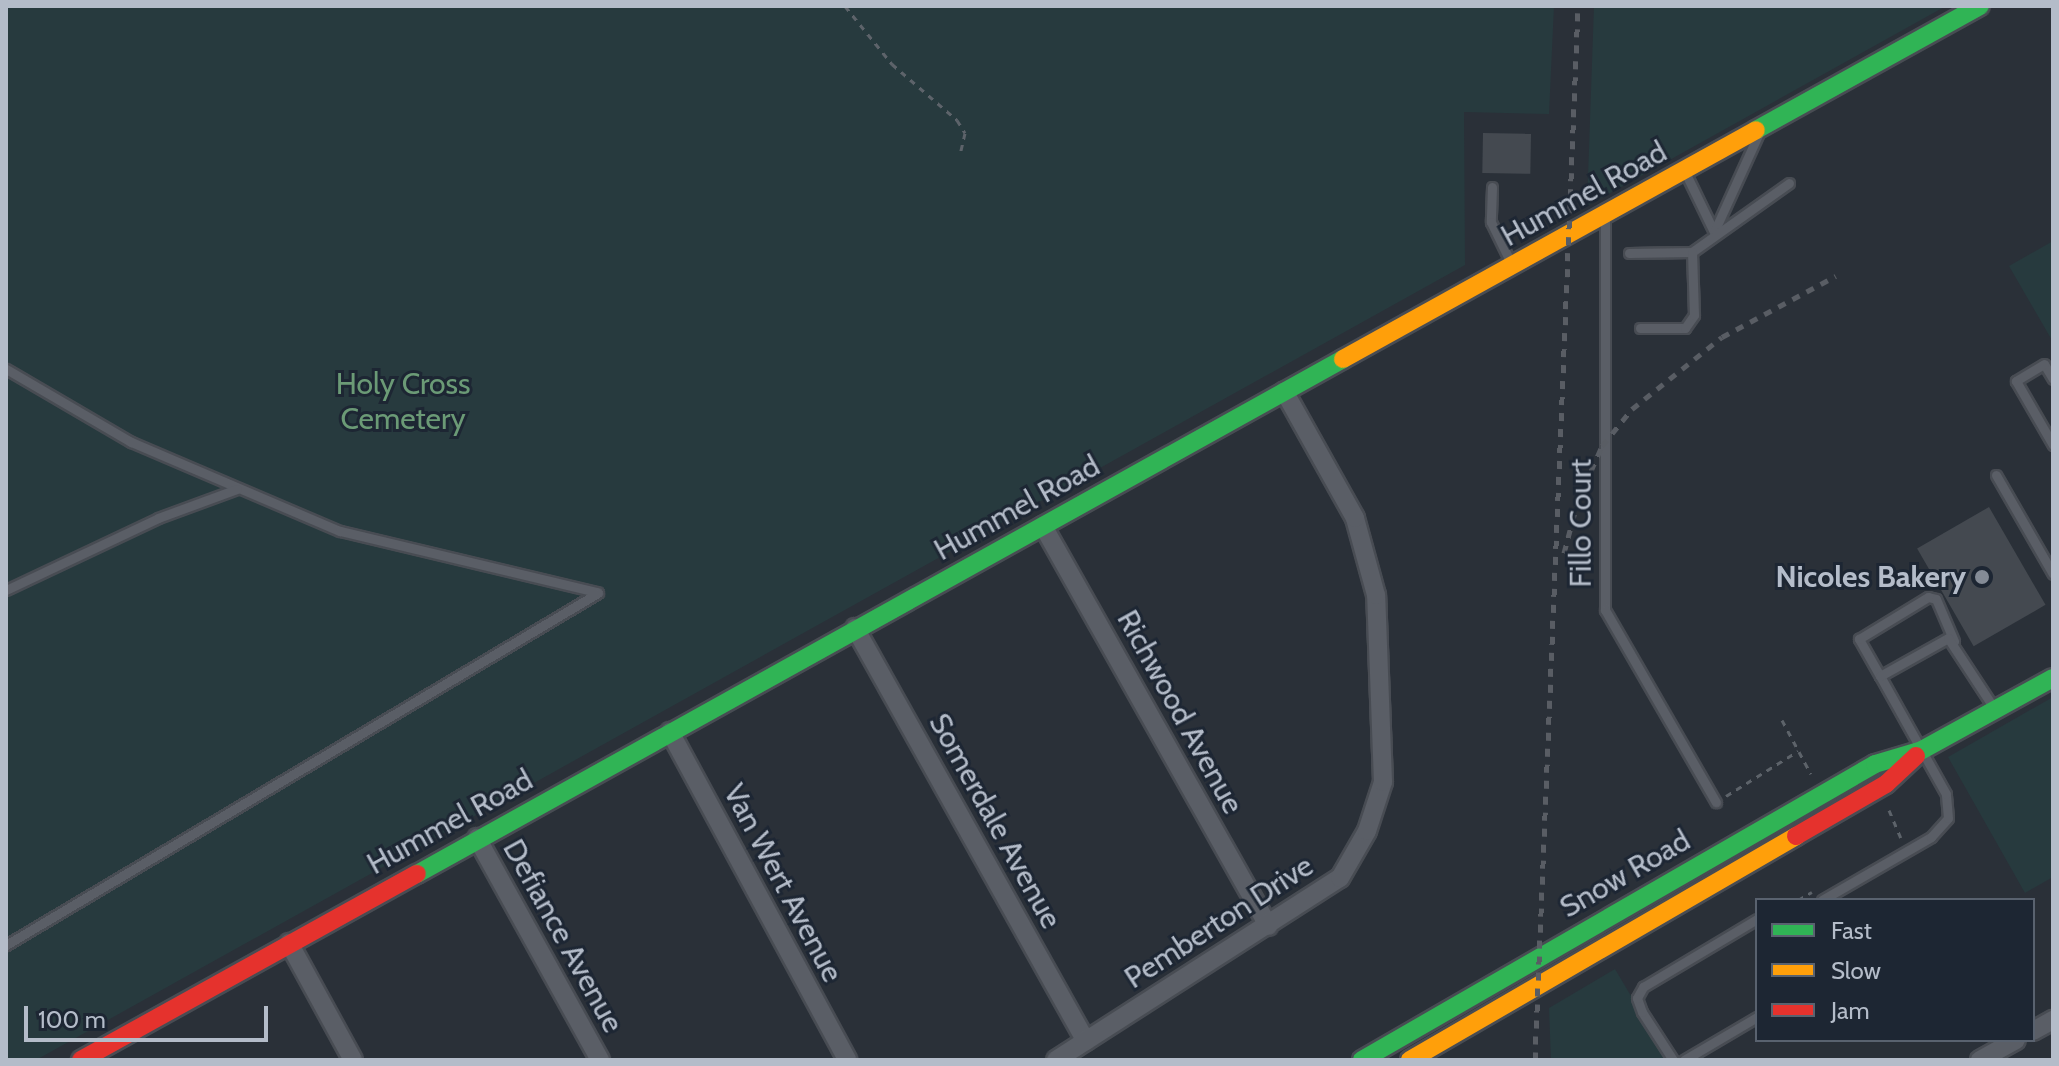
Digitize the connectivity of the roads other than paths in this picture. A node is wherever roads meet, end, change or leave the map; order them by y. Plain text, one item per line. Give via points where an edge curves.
1 (1980, 6) edge
2 (1762, 128) junction
3 (1684, 171) junction
4 (1789, 183) dead end
5 (1492, 187) dead end
6 (1605, 215) junction
7 (1714, 232) junction
8 (1692, 252) junction
9 (1629, 253) dead end
10 (1512, 266) junction
11 (1640, 328) dead end
12 (6, 369) edge
13 (2053, 379) edge
14 (1284, 391) junction
15 (2053, 445) edge
16 (1996, 475) dead end
17 (237, 489) junction
18 (1043, 526) junction
19 (2053, 574) edge
20 (6, 590) edge
21 (855, 628) junction
22 (1954, 641) junction
23 (1880, 676) junction
24 (2053, 678) edge
25 (1996, 711) junction
26 (670, 732) junction
27 (1922, 750) junction
28 (1716, 802) road end
29 (477, 838) junction
30 (1825, 898) edge
31 (1755, 920) edge
32 (1268, 926) junction
33 (289, 943) junction
34 (6, 945) edge
35 (1755, 1018) edge
36 (2053, 1020) edge
37 (2035, 1030) edge
38 (1086, 1041) junction
39 (2012, 1042) edge
40 (103, 1055) edge
41 (81, 1060) edge
42 (353, 1060) edge
43 (600, 1060) edge
44 (847, 1060) edge
45 (1056, 1060) edge
46 (1362, 1060) edge
47 (1410, 1060) edge
48 (1673, 1060) edge
49 (1684, 1060) edge
50 (1980, 1060) edge

1 - 2 street, Hummel Road
2 - 3 street, Hummel Road
2 - 7 lane
3 - 6 street, Hummel Road
3 - 7 lane
4 - 7 lane
5 - 10 lane via 1491,222
6 - 10 street, Hummel Road
6 - 28 lane, Fillo Court via 1605,610
7 - 8 lane
8 - 9 lane
8 - 11 lane via 1694,315 1685,328
10 - 14 street, Hummel Road
12 - 17 lane via 131,442
13 - 15 lane via 2044,364 2016,381
14 - 18 street, Hummel Road
14 - 32 street, Pemberton Drive via 1355,518 1376,595 1383,782 1367,831 1340,878
16 - 19 lane
17 - 20 lane via 158,518
17 - 34 lane via 340,531 598,593
18 - 21 street, Hummel Road
18 - 32 street, Richwood Avenue
21 - 26 street, Hummel Road
21 - 38 street, Somerdale Avenue
22 - 23 lane via 1948,638
22 - 23 lane via 1936,599 1928,597 1859,639
22 - 25 lane
23 - 27 lane
24 - 25 street, Snow Road
25 - 27 street, Snow Road
26 - 29 street, Hummel Road
26 - 44 street, Van Wert Avenue
27 - 30 lane via 1946,794 1948,818 1931,837
27 - 46 street, Snow Road via 1875,764
27 - 47 street, Snow Road via 1886,784
29 - 33 street, Hummel Road
29 - 43 street, Defiance Avenue
31 - 48 lane via 1643,987 1637,998 1642,1012
32 - 38 street, Pemberton Drive
33 - 40 street, Hummel Road
33 - 42 street
35 - 49 lane
36 - 37 street
38 - 45 street, Pemberton Drive
39 - 50 street
40 - 41 street, Hummel Road

